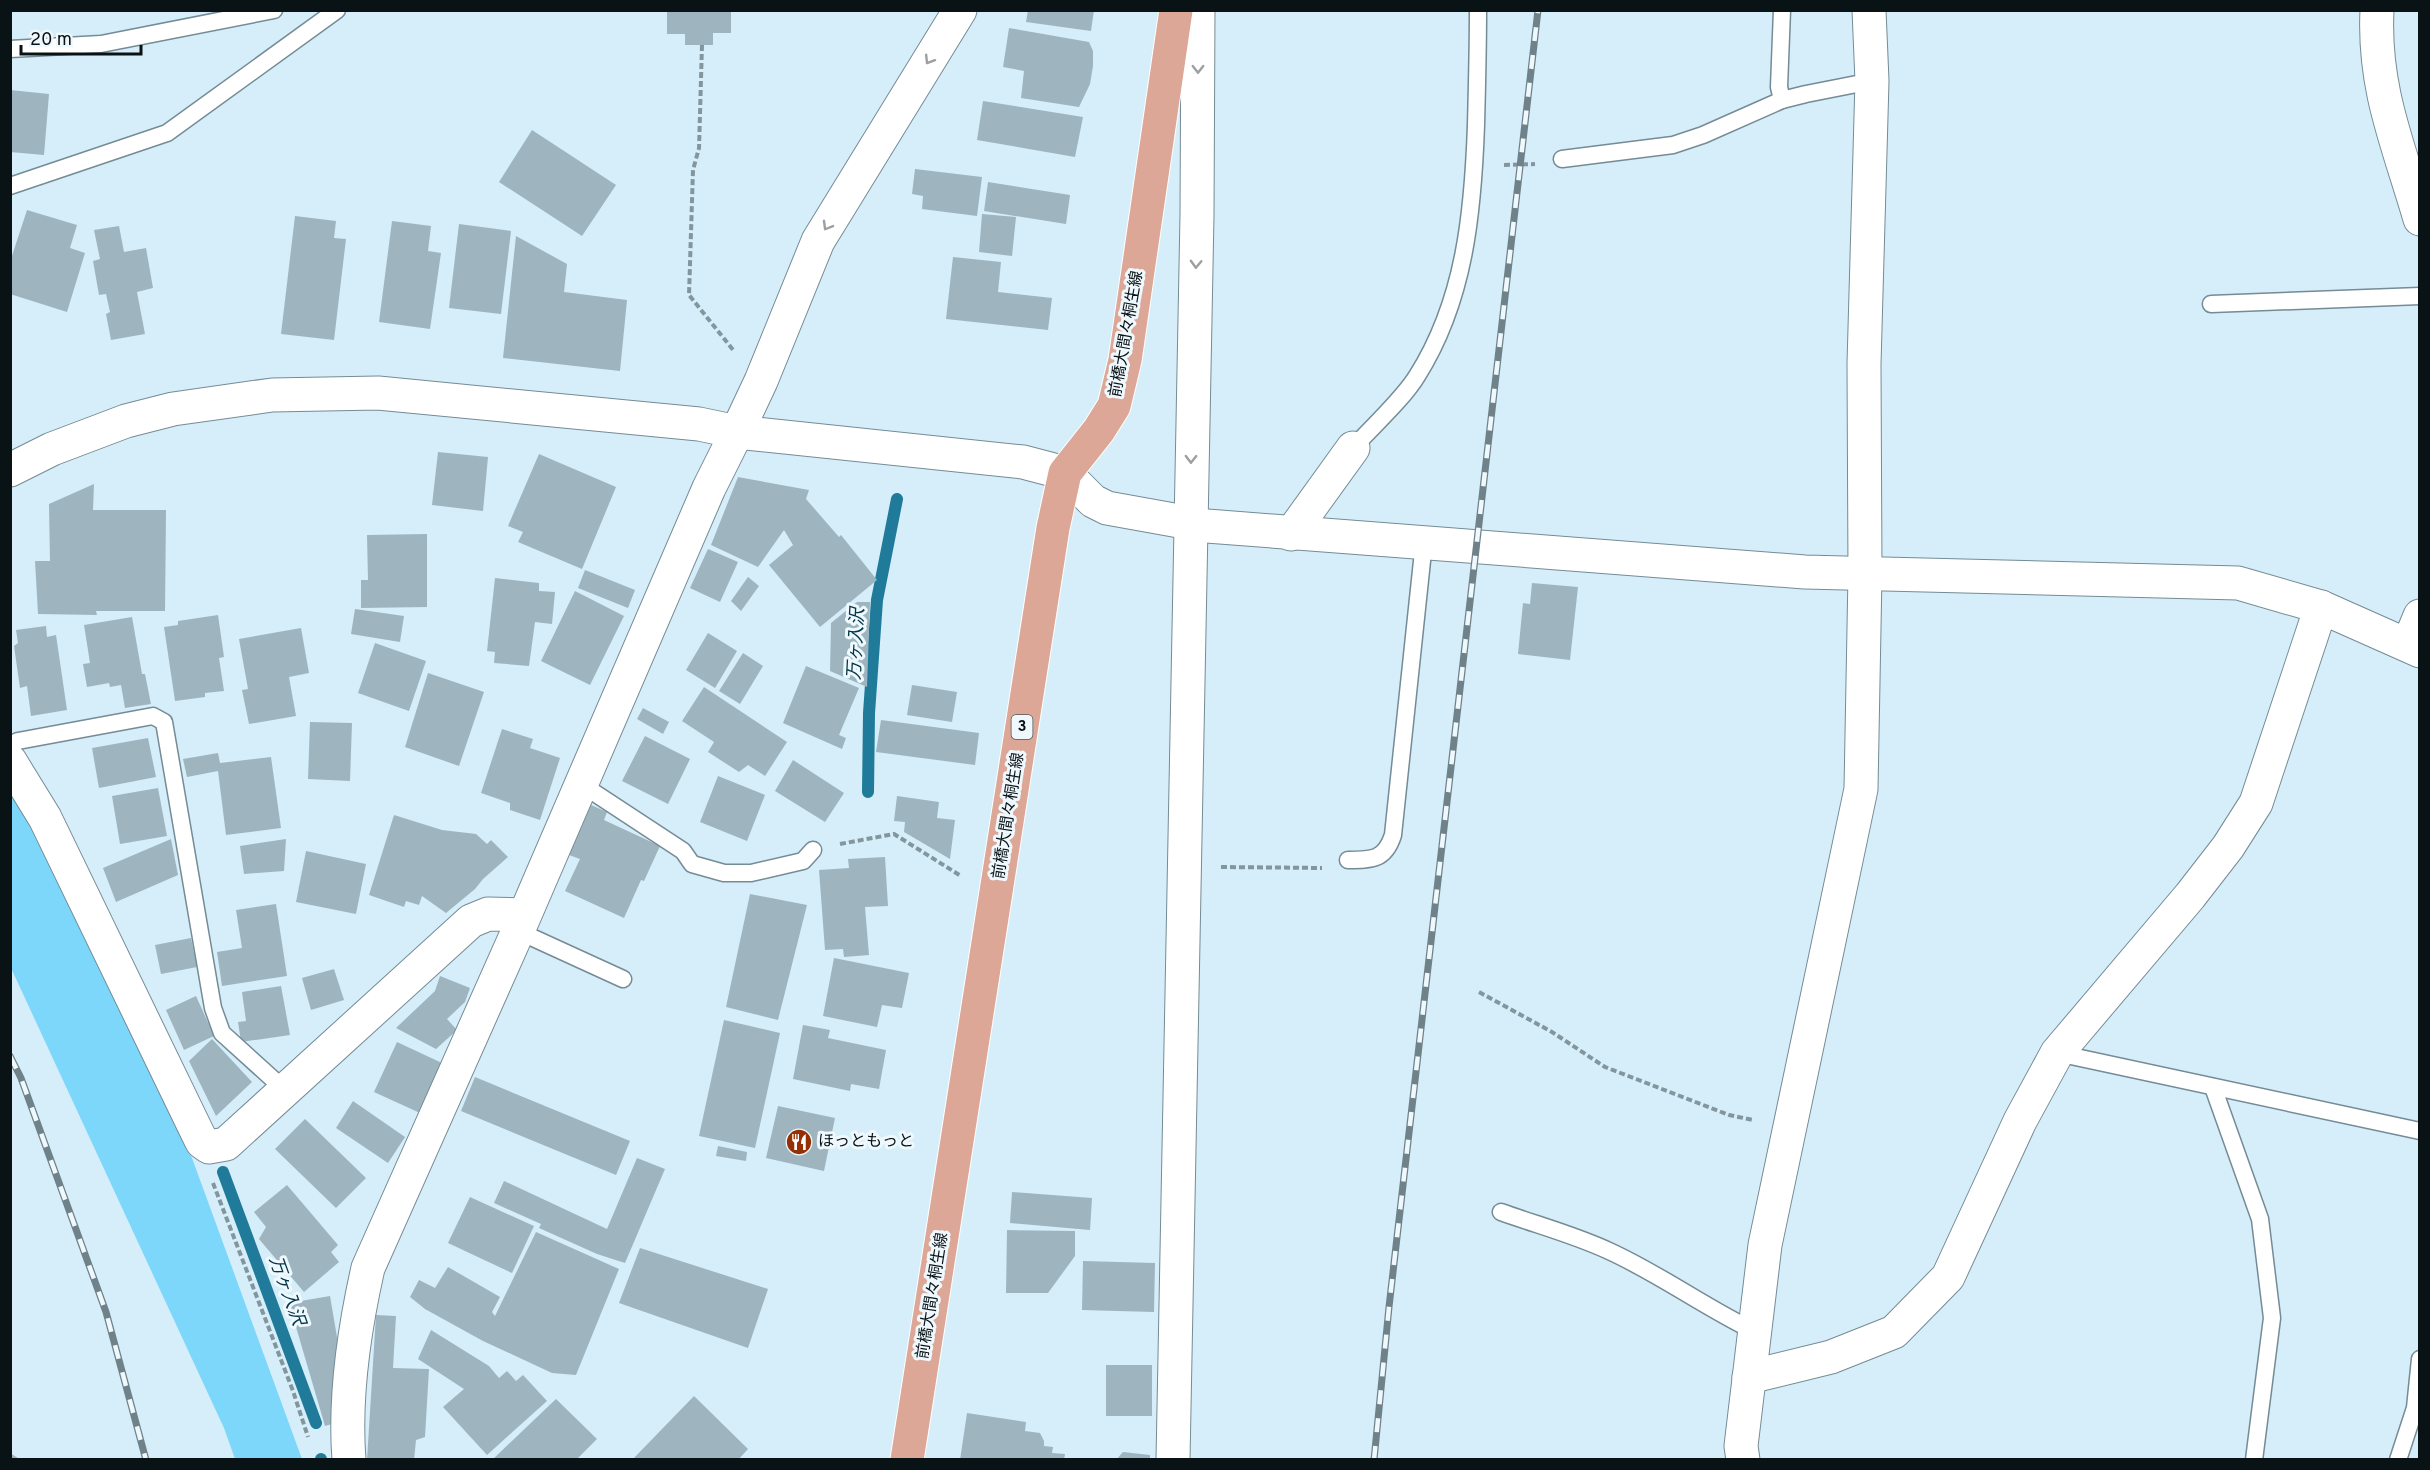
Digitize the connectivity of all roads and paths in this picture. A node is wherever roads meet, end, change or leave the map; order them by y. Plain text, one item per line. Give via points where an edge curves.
1 (274, 10) edge
2 (338, 10) edge
3 (960, 10) edge
4 (1176, 10) edge
5 (1198, 10) edge
6 (1478, 10) edge
7 (1782, 10) edge
8 (1869, 10) edge
9 (2377, 10) edge
10 (702, 45) dead end
11 (10, 49) edge
12 (1872, 81) junction
13 (1782, 100) junction
14 (1562, 159) joint
15 (1475, 167) junction
16 (2414, 181) edge
17 (10, 186) edge
18 (2420, 219) edge
19 (2420, 296) edge
20 (2211, 304) dead end
21 (741, 358) dead end
22 (736, 432) junction
23 (1353, 448) joint
24 (10, 470) edge
25 (1065, 473) junction
26 (1191, 522) junction
27 (1291, 534) junction
28 (1424, 542) junction
29 (1865, 574) junction
30 (2321, 607) junction
31 (2416, 638) edge
32 (10, 745) edge
33 (10, 761) edge
34 (581, 784) junction
35 (813, 850) joint
36 (1348, 860) joint
37 (1184, 867) junction
38 (968, 880) dead end
39 (521, 923) junction
40 (623, 979) dead end
41 (1479, 992) dead end
42 (2057, 1053) junction
43 (2213, 1087) junction
44 (286, 1091) junction
45 (1790, 1128) junction
46 (2420, 1131) edge
47 (209, 1147) junction
48 (1501, 1212) dead end
49 (1754, 1331) junction
50 (2420, 1359) edge
51 (1749, 1377) junction
52 (2417, 1409) edge
53 (312, 1444) dead end
54 (349, 1460) edge
55 (908, 1460) edge
56 (1173, 1460) edge
57 (1743, 1460) edge
58 (2254, 1460) edge
59 (2398, 1460) edge

1 - 11 lane via 101,44
2 - 17 lane via 167,133
3 -> 22 street via 818,241
4 - 25 main road, 前橋大間々桐生線 / 3 via 1114,406
5 -> 26 street
6 - 15 lane
7 - 13 lane
8 - 12 street
9 - 16 street via 2380,81 2387,115
10 - 21 path via 690,295
12 - 13 lane
12 - 29 street via 1864,364
13 - 14 lane via 1673,145
14 - 15 path
15 - 23 lane via 1466,248 1452,304 1416,378
16 - 18 street
19 - 20 lane
22 - 24 street via 699,424 378,393 272,395 126,421 52,449
22 - 25 street via 1023,462
22 - 34 street
23 - 27 street
25 - 26 street via 1093,501 1107,508
25 - 55 main road, 前橋大間々桐生線 / 3 via 1053,528
26 - 27 street
26 - 37 street
27 - 28 street
28 - 29 street
28 - 36 lane via 1394,835 1377,858
29 - 30 street via 2238,583
29 - 45 street via 1861,789
30 - 31 street
30 - 42 street via 2256,802 2190,896
32 - 44 lane via 153,716 164,722 213,1008 222,1033
33 - 47 street via 45,818 196,1132
34 - 35 lane via 683,851 692,864 724,873 751,873 803,861
34 - 39 street
35 - 38 path via 894,834
36 - 37 path via 1322,868
37 - 56 street
39 - 40 lane
39 - 44 street via 488,914 471,921
39 - 54 street via 368,1268 351,1376
41 - 45 path via 1605,1067 1729,1115
42 - 43 lane
42 - 51 street via 2020,1121 1948,1277 1894,1332 1831,1357
43 - 46 lane
43 - 58 lane via 2260,1219 2272,1318
44 - 47 street via 226,1144
45 - 49 street via 1765,1245
47 - 53 path via 208,1171
48 - 49 lane via 1608,1251
49 - 51 street
50 - 52 lane
51 - 57 street via 1741,1446
52 - 59 lane

